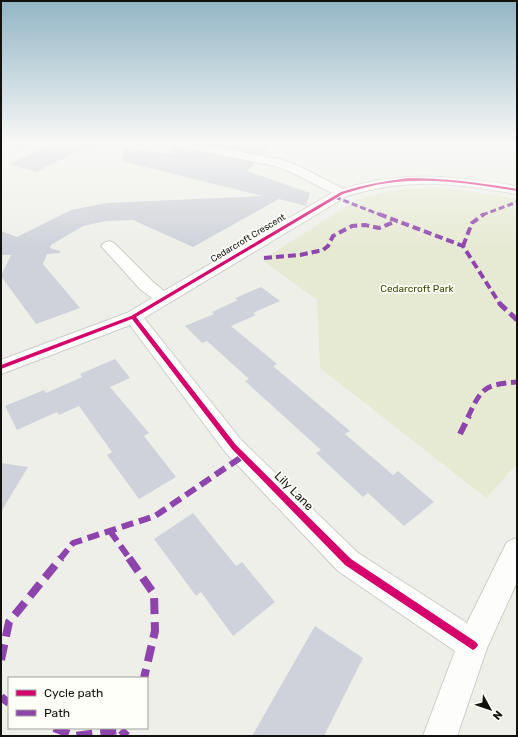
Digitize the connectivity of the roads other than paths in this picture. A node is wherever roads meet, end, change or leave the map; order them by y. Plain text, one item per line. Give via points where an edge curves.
1 (309, 177) edge
2 (517, 190) edge
3 (342, 193) junction
4 (109, 246) dead end
5 (163, 299) junction
6 (133, 317) junction
7 (1, 367) edge
8 (517, 551) edge
9 (473, 645) junction
10 (440, 736) edge

1 - 3 street
2 - 3 street, Cedarcroft Crescent via 427,178 390,180
3 - 5 street, Cedarcroft Crescent
4 - 5 street
5 - 6 street, Cedarcroft Crescent
6 - 7 street, Cedarcroft Crescent
6 - 9 street, Lily Lane via 234,447 348,562
8 - 9 street
9 - 10 street

